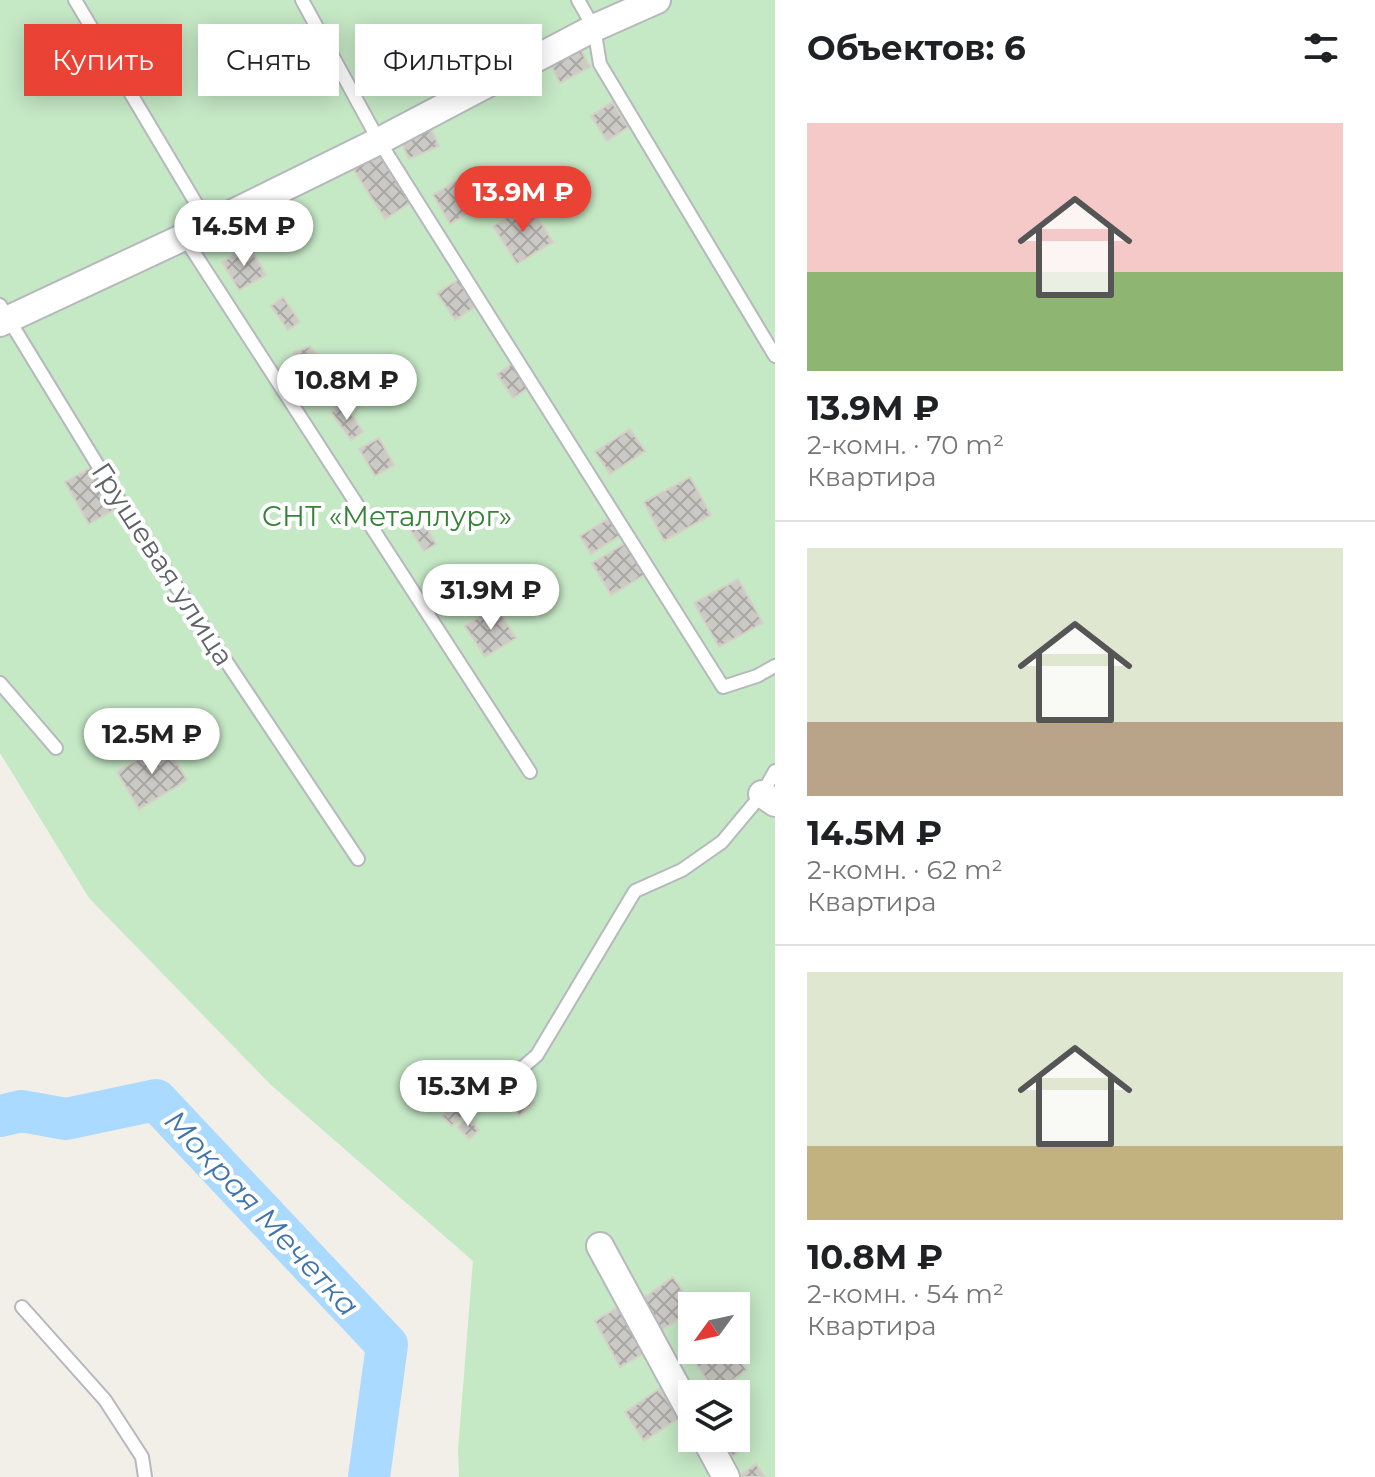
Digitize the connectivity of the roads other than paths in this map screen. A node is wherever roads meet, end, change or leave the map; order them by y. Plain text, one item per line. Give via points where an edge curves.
1 (75, 0) edge
2 (302, 0) edge
3 (578, 0) edge
4 (657, 0) edge
5 (594, 28) junction
6 (379, 141) junction
7 (209, 225) junction
8 (184, 237) junction
9 (3, 315) edge
10 (775, 356) edge
11 (775, 666) edge
12 (0, 683) edge
13 (56, 748) dead end
14 (530, 772) dead end
15 (771, 789) edge
16 (358, 859) dead end
17 (487, 1099) dead end
18 (600, 1246) dead end
19 (22, 1307) dead end
20 (678, 1389) edge
21 (713, 1452) edge
22 (145, 1477) edge
23 (726, 1477) edge

1 - 7 lane
2 - 6 lane
3 - 5 lane
4 - 5 street
5 - 6 street
5 - 10 lane via 600,64
6 - 7 street
6 - 11 lane via 723,687
7 - 8 street
8 - 9 street
8 - 14 lane
9 - 16 lane, Грушевая улица via 122,505
12 - 13 lane
15 - 17 lane via 722,842 682,870 635,891 537,1055
18 - 20 street
19 - 22 lane via 105,1400 142,1457
21 - 23 street

